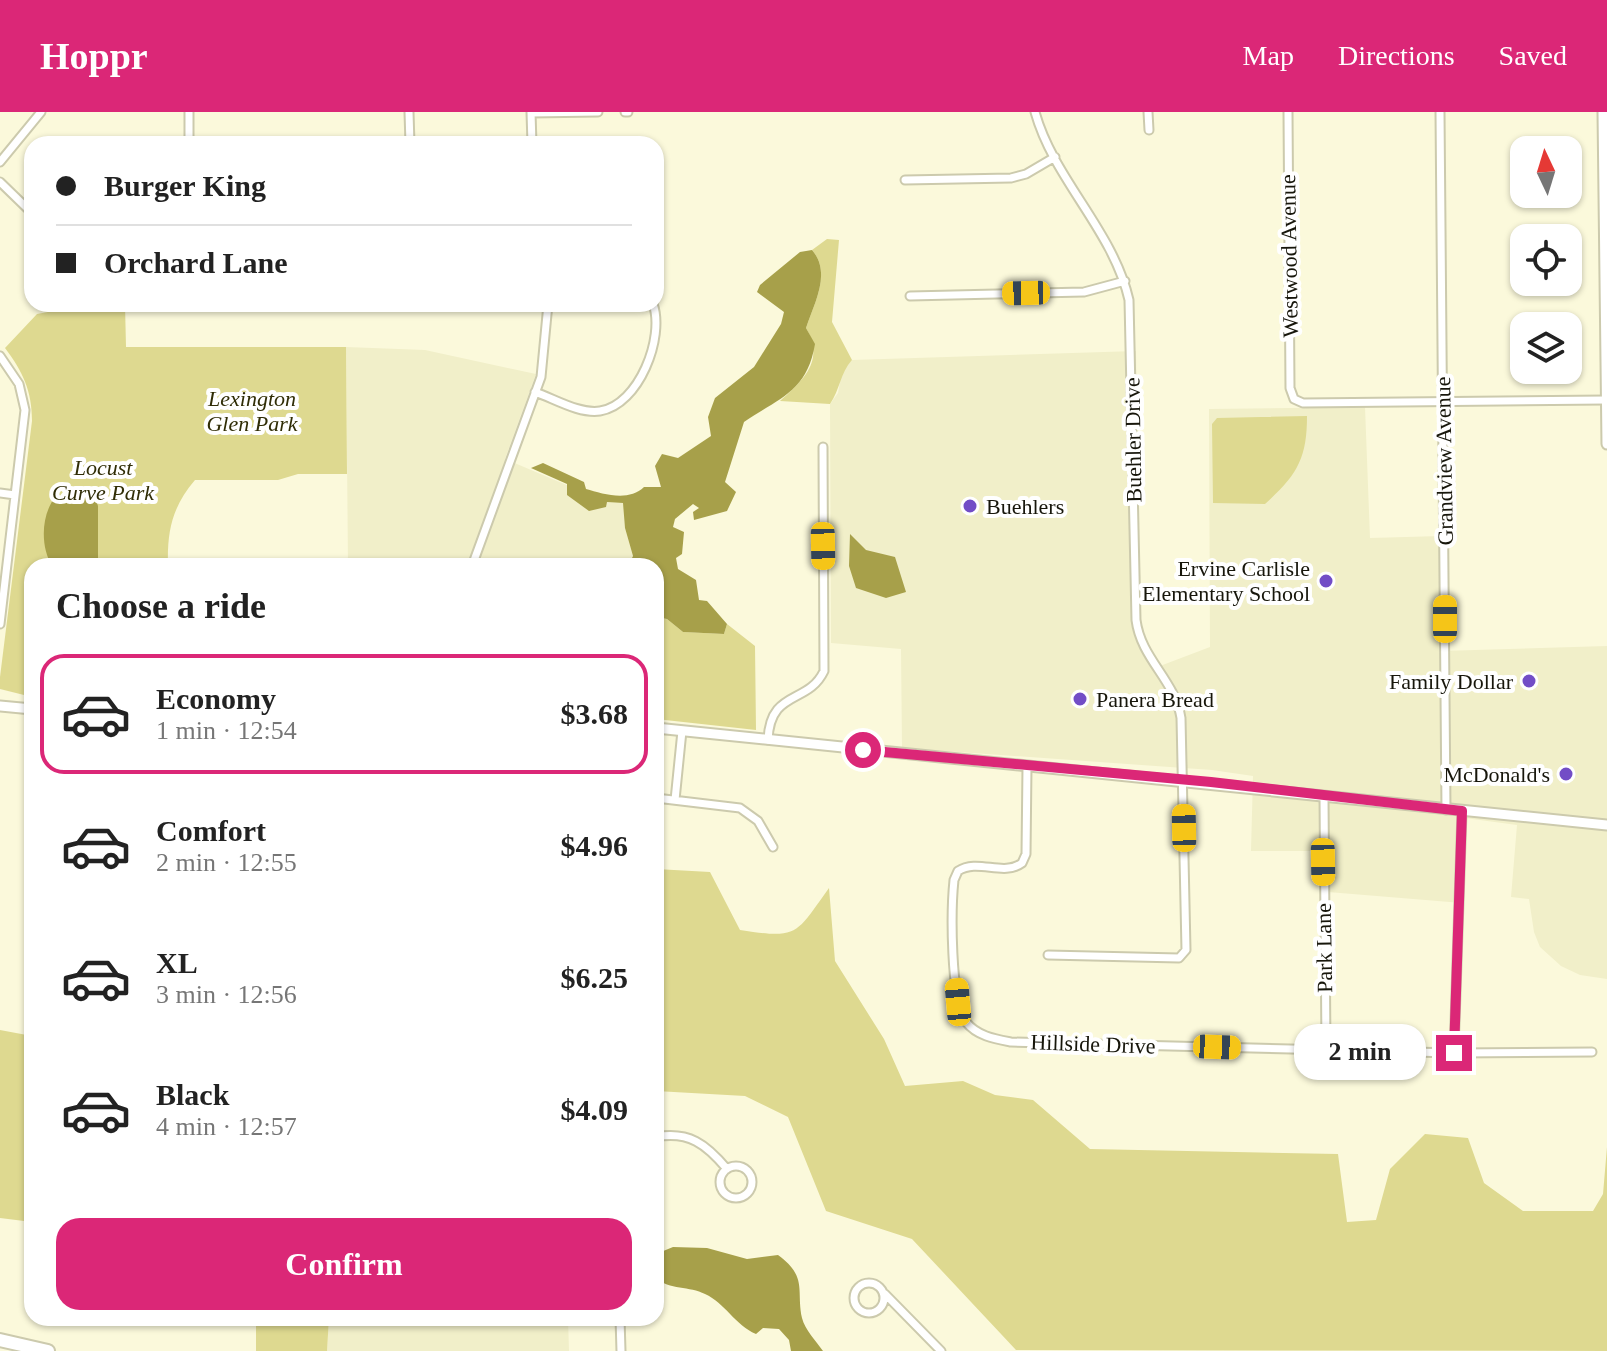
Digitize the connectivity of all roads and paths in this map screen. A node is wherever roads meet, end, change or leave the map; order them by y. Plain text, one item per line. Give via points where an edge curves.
1 (41, 112) edge
2 (189, 112) edge
3 (409, 112) edge
4 (598, 112) edge
5 (1035, 112) edge
6 (1148, 112) edge
7 (1288, 112) edge
8 (1440, 112) edge
9 (1603, 112) edge
10 (531, 113) edge
11 (1149, 130) dead end
12 (189, 136) edge
13 (410, 136) edge
14 (532, 136) edge
15 (1055, 157) junction
16 (0, 162) edge
17 (905, 180) dead end
18 (0, 182) edge
19 (24, 205) edge
20 (1125, 281) junction
21 (910, 296) dead end
22 (548, 312) edge
23 (654, 312) edge
24 (0, 356) edge
25 (535, 392) junction
26 (1606, 400) edge
27 (1443, 401) junction
28 (1607, 444) edge
29 (823, 447) dead end
30 (0, 493) edge
31 (15, 495) junction
32 (475, 558) edge
33 (0, 624) edge
34 (0, 706) edge
35 (24, 708) edge
36 (664, 729) edge
37 (682, 731) junction
38 (768, 740) junction
39 (1027, 767) junction
40 (1183, 780) junction
41 (1324, 797) junction
42 (664, 799) edge
43 (675, 800) junction
44 (1446, 810) junction
45 (1462, 811) junction
46 (1607, 825) edge
47 (773, 847) dead end
48 (1048, 955) dead end
49 (1326, 1050) junction
50 (1592, 1052) dead end
51 (1454, 1053) junction
52 (664, 1136) edge
53 (727, 1169) junction
54 (884, 1293) junction
55 (620, 1326) edge
56 (0, 1340) edge
57 (48, 1351) edge
58 (621, 1351) edge
59 (941, 1351) edge

1 - 16 street
2 - 12 street
3 - 13 street
4 - 10 street
5 - 15 street, Buehler Drive
6 - 11 street
7 - 27 street, Westwood Avenue via 1294,399
8 - 27 street, Grandview Avenue
9 - 26 main road
10 - 14 street
15 - 17 street via 1011,178
15 - 20 street, Buehler Drive
18 - 19 street
20 - 21 street via 1084,292
20 - 40 street, Buehler Drive via 1132,322 1136,620 1145,652 1171,686 1180,708
22 - 25 street via 546,352
23 - 25 street via 656,334 633,389 621,403 594,411
24 - 31 street via 19,384 25,410
25 - 32 street
26 - 27 street
26 - 28 main road
27 - 44 street, Grandview Avenue
29 - 38 street via 824,671 775,709
30 - 31 street
31 - 33 street
34 - 35 main road
36 - 37 main road
37 - 38 main road
37 - 43 street
38 - 39 main road
39 - 40 main road
39 - 49 street, Hillside Drive via 1022,863 1009,869 968,866 954,880 958,1002 973,1029 1011,1042
40 - 41 main road
40 - 48 street, Buehler Drive via 1184,955
41 - 44 main road
41 - 49 street, Park Lane
42 - 43 street
43 - 47 street via 740,808 758,821
44 - 45 main road
45 - 46 main road
45 - 51 street
49 - 51 street, Hillside Drive
50 - 51 street, Hillside Drive
52 - 53 street via 700,1142
53 - 53 street via 720,1180 723,1192 734,1198 746,1195 752,1184 749,1172 738,1166
54 - 54 street via 876,1284 864,1283 855,1291 855,1303 862,1311 874,1312 883,1304
54 - 59 street
55 - 58 street
56 - 57 highway

